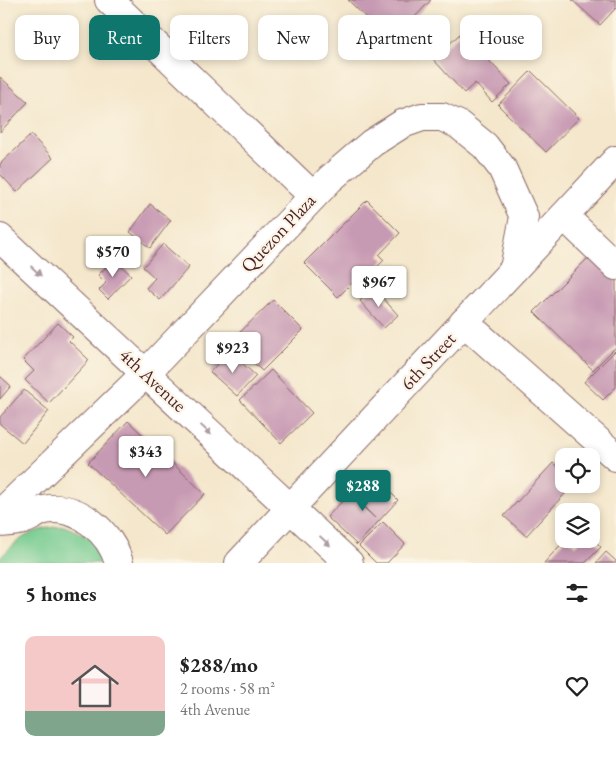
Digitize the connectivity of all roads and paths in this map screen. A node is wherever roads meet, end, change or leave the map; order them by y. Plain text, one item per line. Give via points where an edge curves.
1 (110, 0) edge
2 (616, 160) edge
3 (313, 196) junction
4 (564, 216) junction
5 (0, 238) edge
6 (616, 266) edge
7 (514, 269) junction
8 (464, 322) junction
9 (146, 374) junction
10 (616, 457) edge
11 (290, 508) junction
12 (0, 514) edge
13 (0, 523) edge
14 (119, 563) edge
15 (239, 563) edge
16 (349, 563) edge

1 - 3 street
2 - 4 street, 6th Street
3 - 7 street, Quezon Plaza via 372,143 402,124 422,117 442,117 459,125 485,146 502,168 524,217
3 - 9 street, Quezon Plaza
4 - 6 street
4 - 7 street, 6th Street
5 -> 9 street, 4th Avenue
7 - 8 street, 6th Street
8 - 10 street
8 - 11 street, 6th Street
9 -> 11 street, 4th Avenue
9 - 12 street, Quezon Plaza
11 - 15 street, 6th Street
11 -> 16 street, 4th Avenue
13 - 14 street via 23,520 44,510 63,509 102,531 115,550

